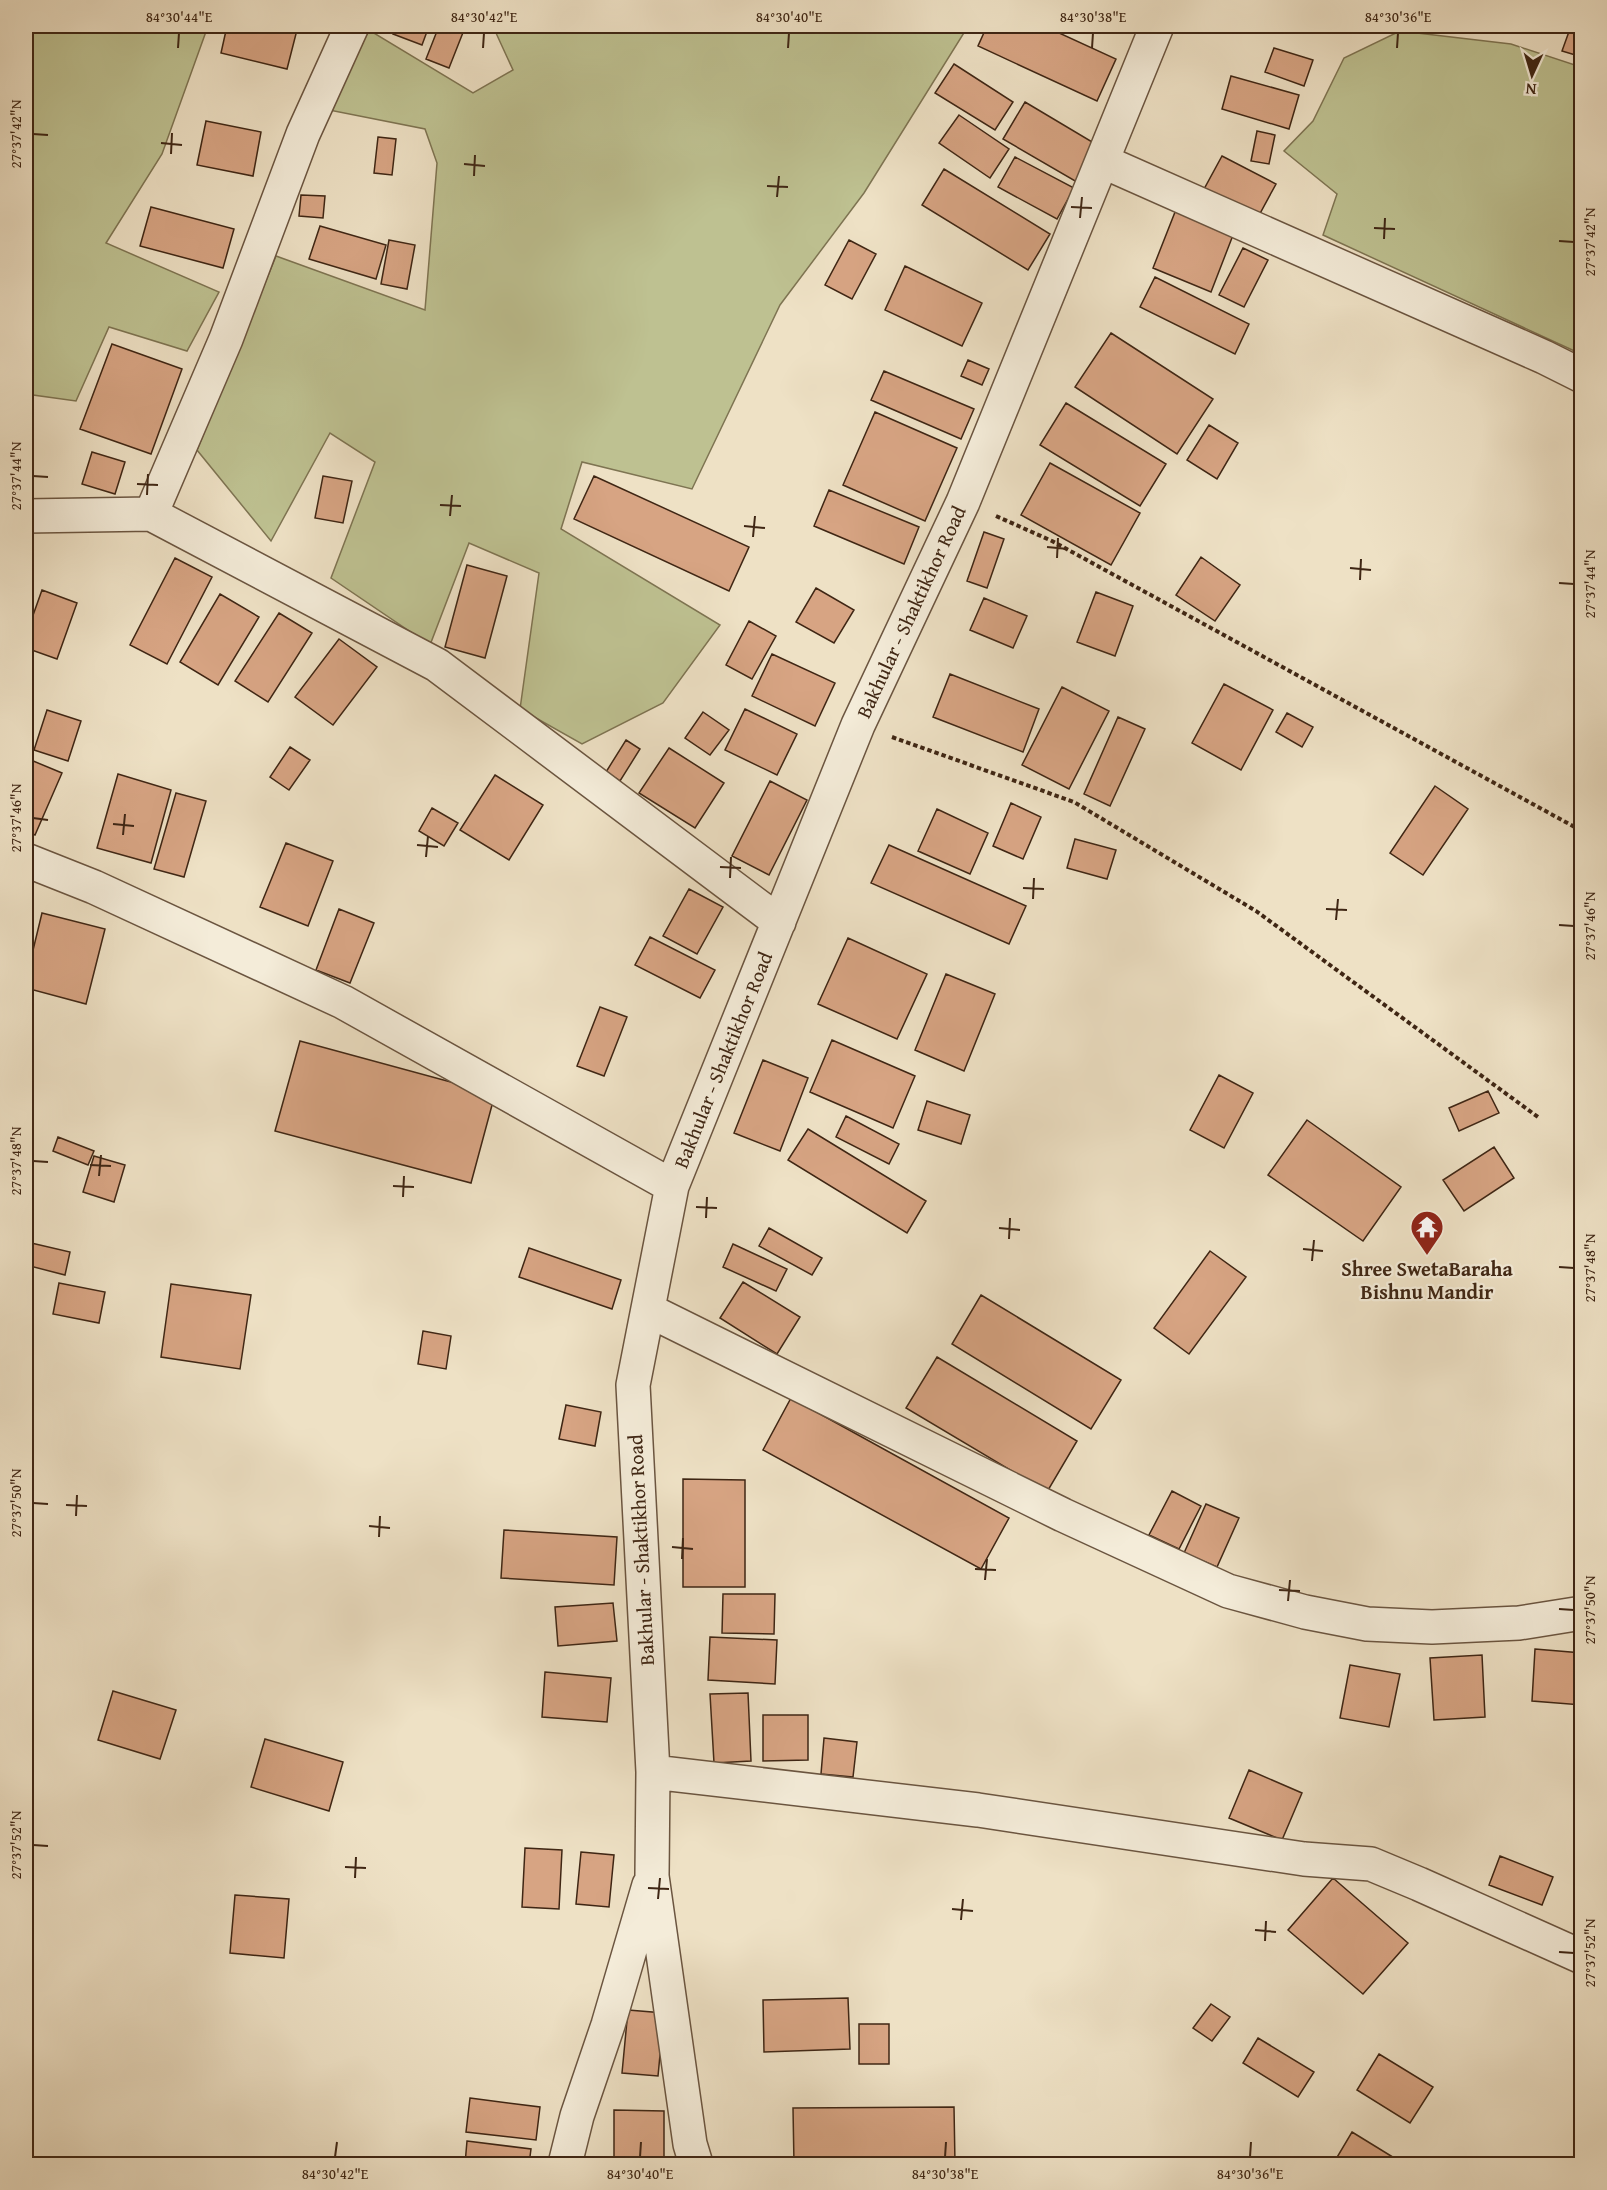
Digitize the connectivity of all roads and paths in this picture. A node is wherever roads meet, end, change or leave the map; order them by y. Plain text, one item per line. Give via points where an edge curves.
1 (351, 26) edge
2 (1157, 26) edge
3 (1102, 161) junction
4 (1581, 376) edge
5 (963, 502) junction
6 (151, 514) junction
7 (26, 516) edge
8 (858, 725) junction
9 (1581, 831) edge
10 (26, 860) edge
11 (779, 922) junction
12 (1538, 1117) dead end
13 (672, 1186) junction
14 (648, 1310) junction
15 (1581, 1613) edge
16 (653, 1772) junction
17 (652, 1876) junction
18 (1581, 1957) edge
19 (565, 2164) edge
20 (696, 2164) edge

1 - 6 street via 303,134 226,339
2 - 3 street, Bakhular - Shaktikhor Road
3 - 4 street
3 - 5 street, Bakhular - Shaktikhor Road
5 - 8 street, Bakhular - Shaktikhor Road
5 - 9 path via 1052,541
6 - 7 street
6 - 11 street via 437,665
8 - 11 street, Bakhular - Shaktikhor Road
8 - 12 path via 1074,802 1256,911
10 - 13 street via 94,886 343,1002
11 - 13 street, Bakhular - Shaktikhor Road
13 - 14 street, Bakhular - Shaktikhor Road
14 - 15 street via 1063,1515 1228,1591 1367,1624 1432,1627 1519,1623
14 - 16 street, Bakhular - Shaktikhor Road via 633,1385
16 - 17 street, Bakhular - Shaktikhor Road
16 - 18 street via 978,1810 1304,1858 1371,1864
17 - 19 street
17 - 20 street, Bakhular - Shaktikhor Road

